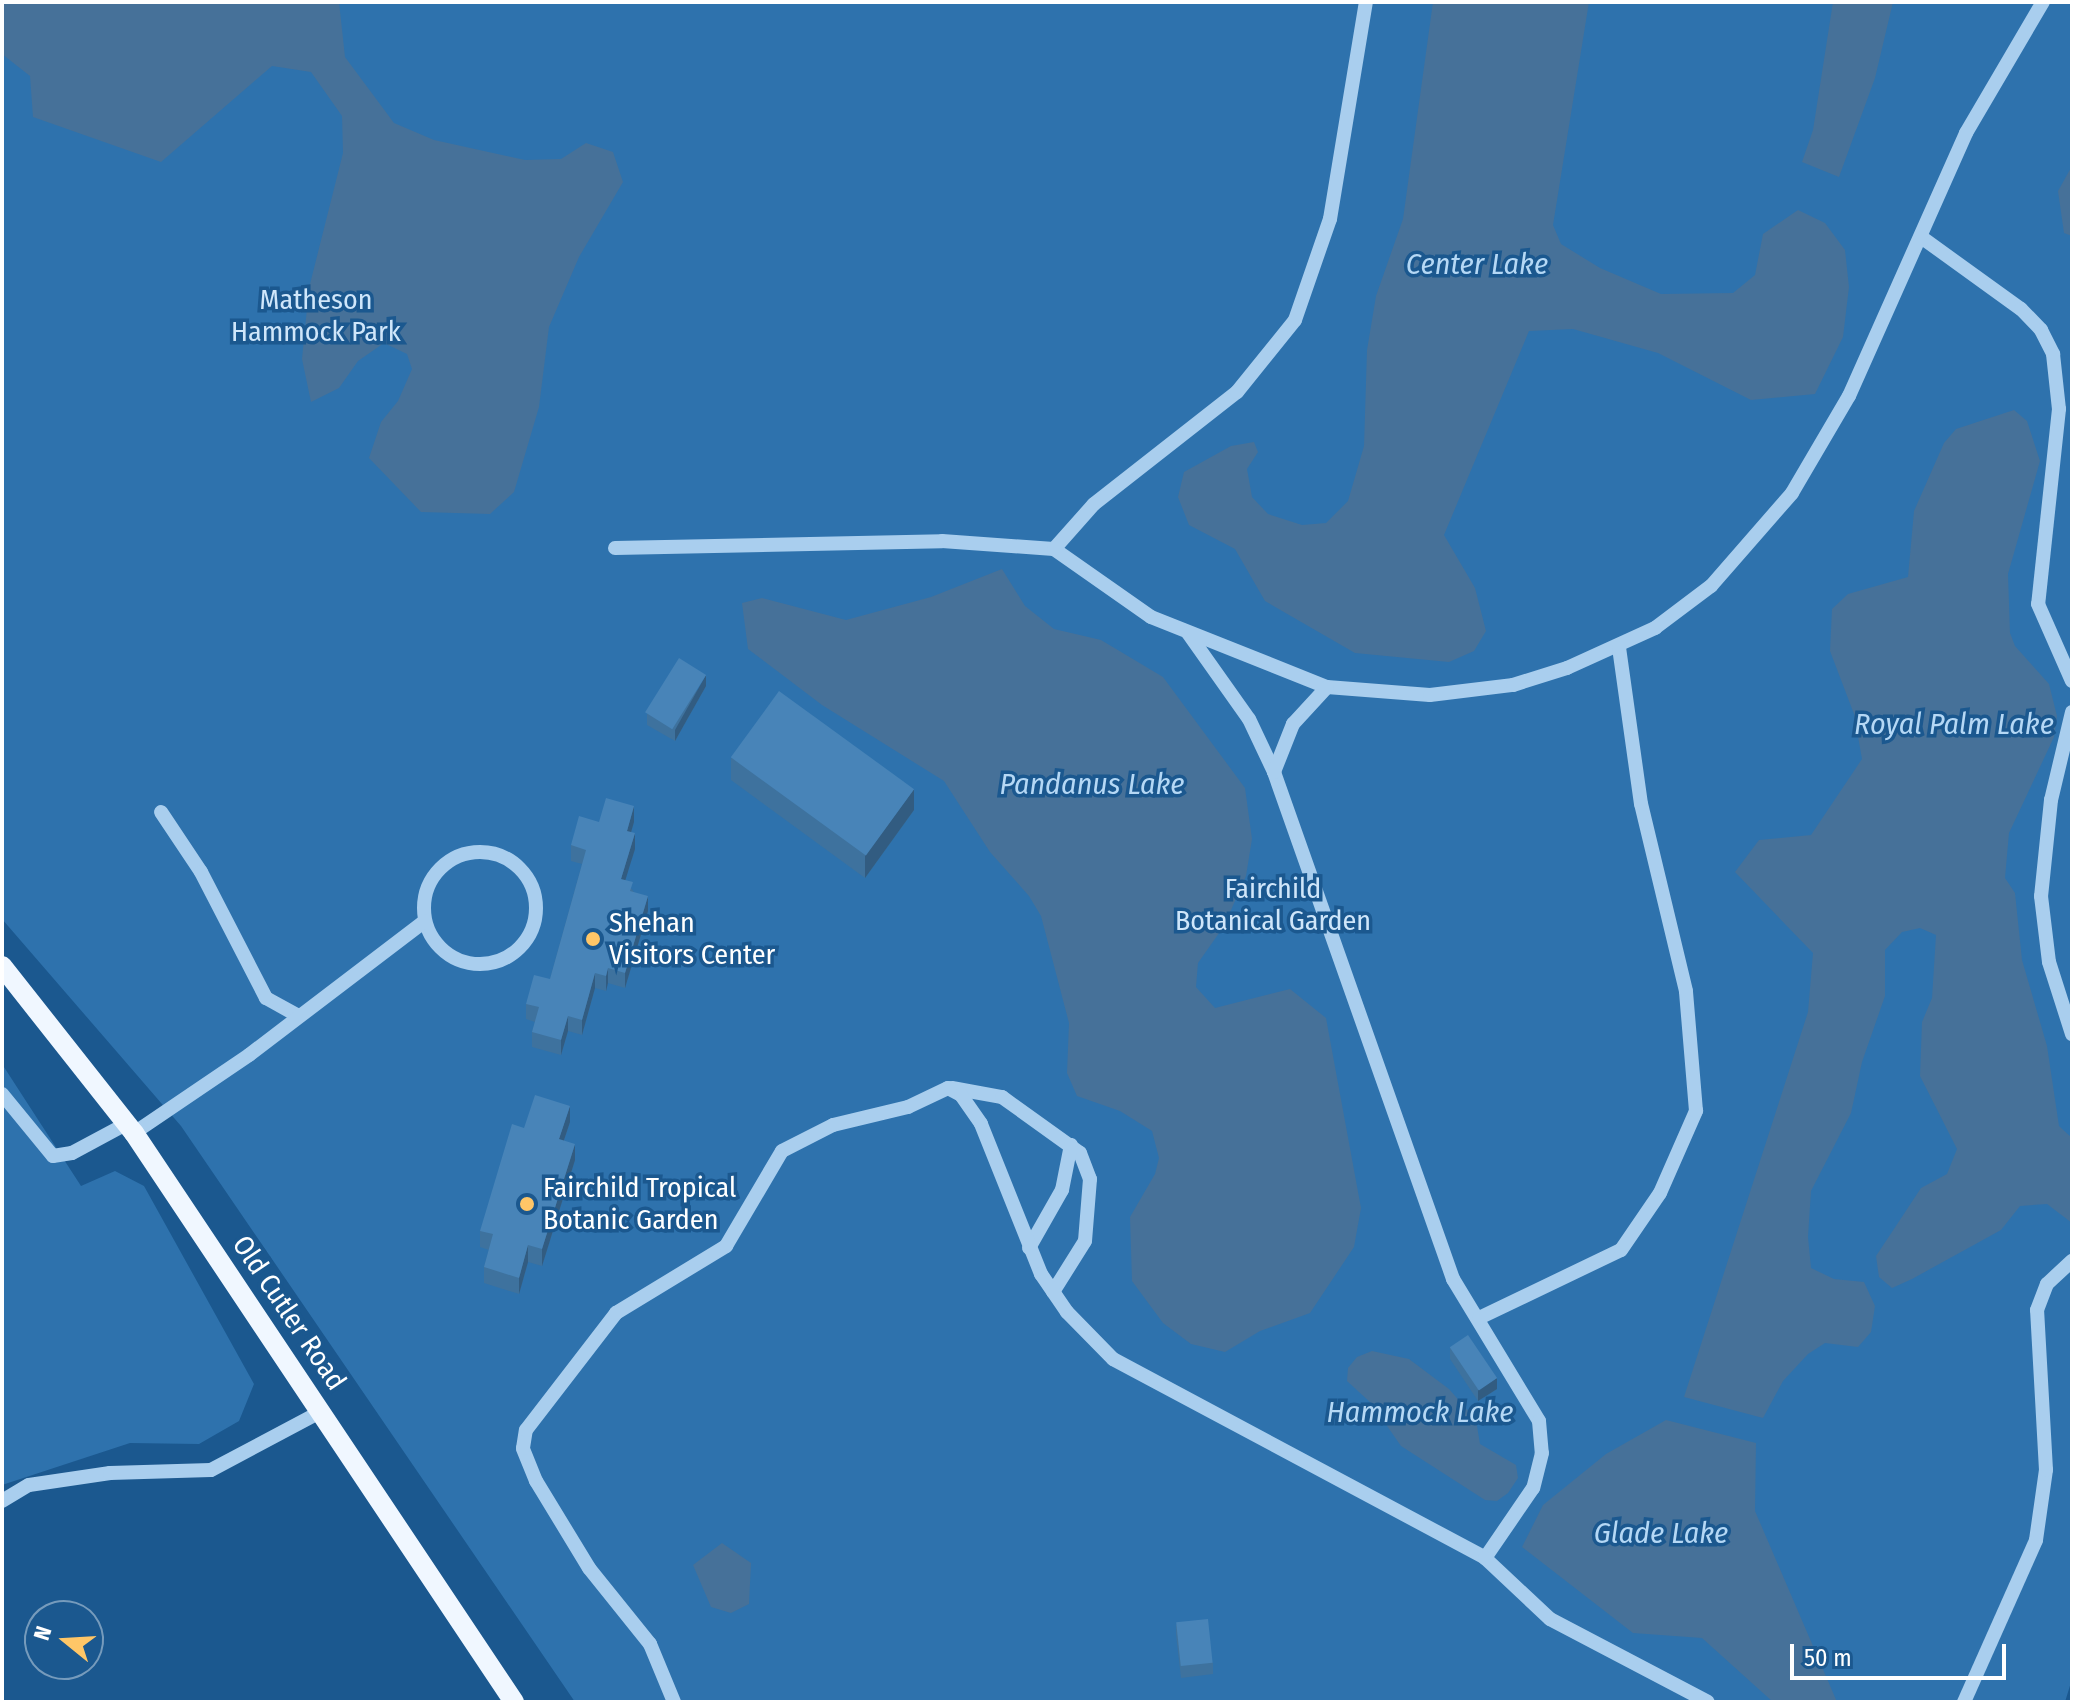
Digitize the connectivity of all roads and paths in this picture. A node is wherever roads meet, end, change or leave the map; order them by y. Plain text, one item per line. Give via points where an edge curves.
1 (1366, 2) edge
2 (2043, 2) edge
3 (1921, 237) junction
4 (615, 548) dead end
5 (1054, 549) junction
6 (1187, 633) junction
7 (1619, 648) junction
8 (2072, 681) edge
9 (1327, 687) junction
10 (2072, 712) edge
11 (1274, 772) junction
12 (161, 812) dead end
13 (425, 921) junction
14 (2, 966) edge
15 (297, 1015) junction
16 (2072, 1034) edge
17 (948, 1088) junction
18 (2, 1094) edge
19 (130, 1128) junction
20 (1071, 1145) junction
21 (1029, 1248) junction
22 (2072, 1261) edge
23 (1053, 1292) junction
24 (1479, 1318) junction
25 (322, 1411) junction
26 (2, 1501) edge
27 (1485, 1558) junction
28 (514, 1702) edge
29 (674, 1702) edge
30 (1708, 1702) edge
31 (1964, 1702) edge

1 - 5 lane via 1330,219 1295,320 1237,392 1094,504
2 - 3 lane via 1973,121
3 - 7 lane via 1849,396 1778,512 1711,586
3 - 8 lane via 2021,309 2041,330 2053,354 2059,409 2038,604
4 - 5 lane via 942,541
5 - 6 lane via 1151,617
6 - 9 lane
6 - 11 lane via 1249,719
7 - 9 lane via 1513,685 1430,695
7 - 24 lane via 1641,804 1686,991 1696,1111 1660,1193 1621,1250
9 - 11 lane via 1293,724
10 - 16 lane via 2046,832 2041,907 2049,962
11 - 24 lane via 1453,1279
12 - 15 lane via 201,872 266,998
13 - 13 lane via 447,953 470,963 495,962 516,951 531,931 537,908 532,884 502,855 467,852 451,859 428,886
13 - 15 lane
14 - 19 main road, Old Cutler Road
15 - 19 lane
17 - 20 lane via 1002,1097
17 - 21 lane via 961,1095 981,1124
17 - 29 lane via 908,1107 833,1125 782,1151 726,1246 616,1313 526,1430 523,1448 536,1481 589,1568 650,1644
18 - 19 lane via 53,1156
19 - 25 main road, Old Cutler Road
20 - 21 lane via 1062,1190
20 - 23 lane via 1090,1179 1089,1210 1085,1241
21 - 23 lane
22 - 31 lane via 2047,1284 2037,1310 2046,1470 2036,1540
23 - 27 lane via 1095,1343 1132,1373
24 - 27 lane via 1534,1408 1543,1445 1527,1498
25 - 26 lane via 211,1470 110,1473 29,1485
25 - 28 main road, Old Cutler Road
27 - 30 lane via 1550,1619

